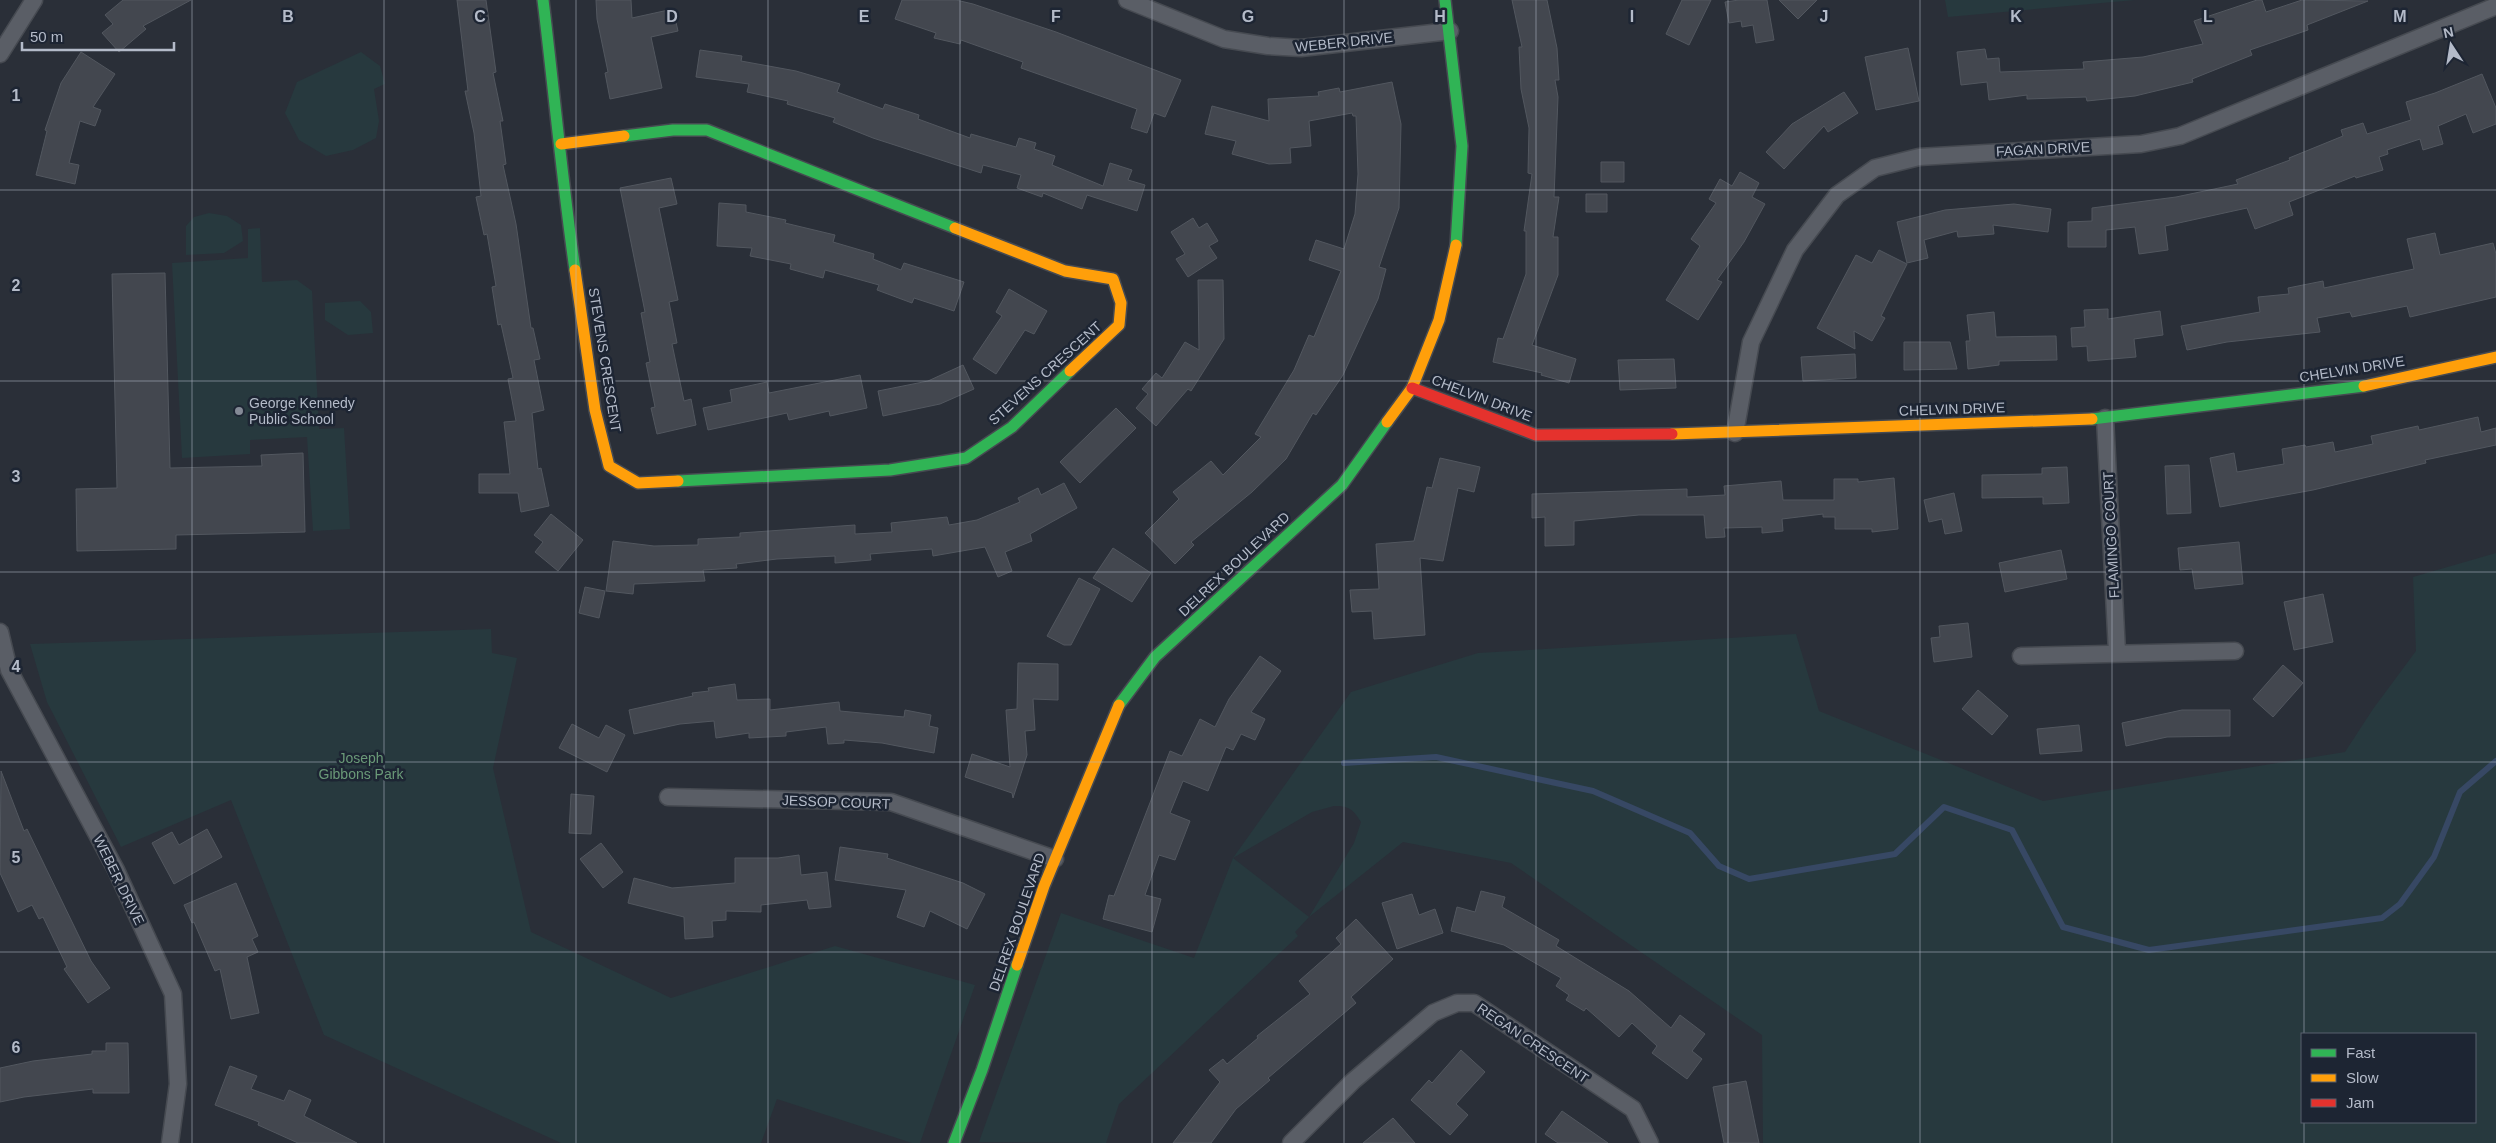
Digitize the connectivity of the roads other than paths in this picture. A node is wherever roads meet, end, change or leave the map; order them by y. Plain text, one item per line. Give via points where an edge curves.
1 (34, 0) edge
2 (543, 0) edge
3 (1127, 0) edge
4 (1445, 0) edge
5 (2496, 6) edge
6 (1450, 31) junction
7 (0, 54) edge
8 (561, 144) junction
9 (2496, 356) edge
10 (1412, 388) junction
11 (2105, 418) junction
12 (1735, 433) junction
13 (0, 632) edge
14 (2235, 650) dead end
15 (2117, 652) junction
16 (2022, 656) dead end
17 (668, 797) dead end
18 (1055, 859) junction
19 (170, 1143) edge
20 (954, 1143) edge
21 (1291, 1143) edge
22 (1650, 1143) edge

1 - 7 street
2 - 8 street, STEVENS CRESCENT
3 - 6 street, WEBER DRIVE via 1224,39 1268,46 1301,48
4 - 6 street, DELREX BOULEVARD
5 - 12 street, FAGAN DRIVE via 2180,136 2141,144 1919,156 1875,168 1837,195 1795,250 1751,342
6 - 10 street, DELREX BOULEVARD via 1462,146 1456,249 1439,320
8 - 8 street, STEVENS CRESCENT via 561,170 595,410 610,466 638,483 890,470 966,458 1012,427 1119,325 1121,303 1114,279 1065,271 707,130 673,130
9 - 11 street, CHELVIN DRIVE via 2369,384
10 - 12 street, CHELVIN DRIVE via 1536,435
10 - 18 street, DELREX BOULEVARD via 1342,485 1155,657 1122,700
11 - 12 street, CHELVIN DRIVE
11 - 15 street, FLAMINGO COURT
13 - 19 street, WEBER DRIVE via 9,670 116,870 173,994 178,1084
14 - 15 street
15 - 16 street
17 - 18 street, JESSOP COURT via 891,802
18 - 20 street, DELREX BOULEVARD
21 - 22 street, REGAN CRESCENT via 1353,1082 1433,1013 1457,1003 1474,1003 1633,1109

